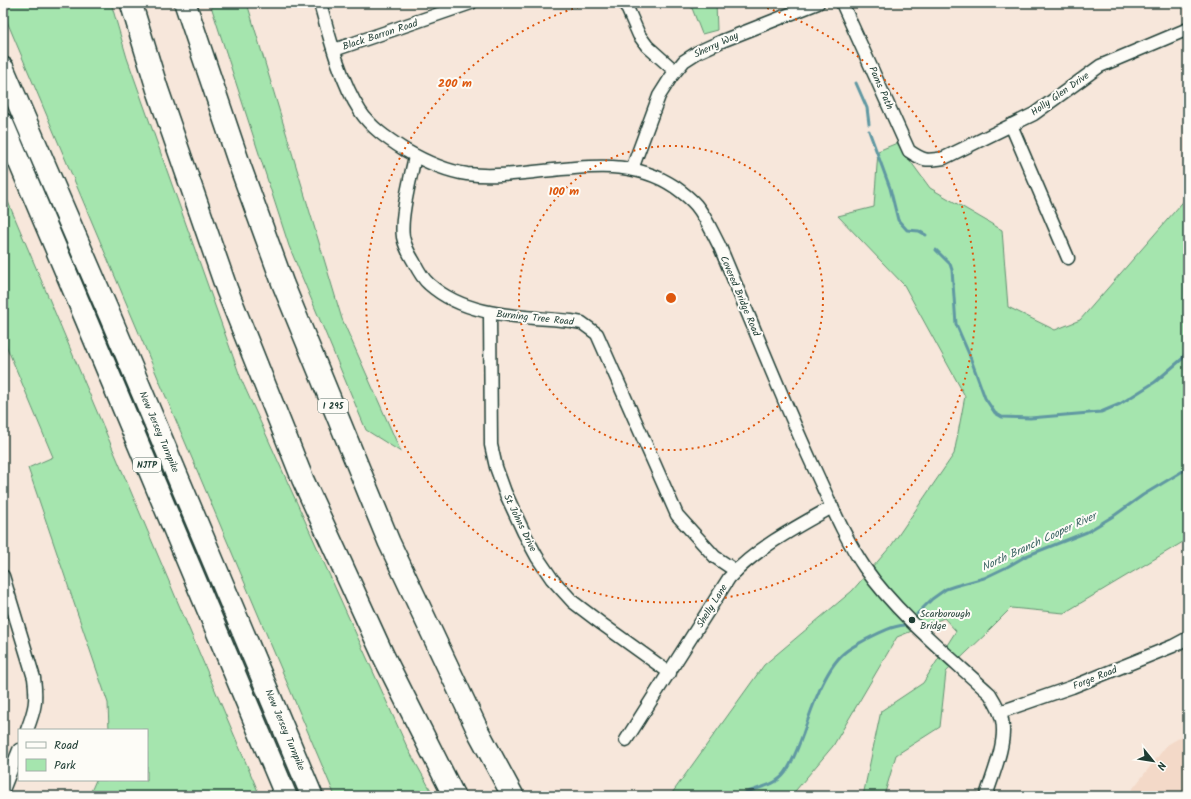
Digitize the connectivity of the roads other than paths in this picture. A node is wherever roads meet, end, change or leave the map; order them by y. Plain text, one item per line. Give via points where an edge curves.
1 (131, 3) edge
2 (185, 3) edge
3 (320, 3) edge
4 (471, 3) edge
5 (624, 3) edge
6 (818, 3) edge
7 (842, 3) edge
8 (1188, 29) edge
9 (334, 50) junction
10 (3, 68) edge
11 (675, 71) junction
12 (3, 124) edge
13 (1011, 125) junction
14 (415, 156) junction
15 (932, 160) joint
16 (632, 169) junction
17 (1068, 258) dead end
18 (490, 313) junction
19 (832, 507) junction
20 (736, 571) junction
21 (3, 576) edge
22 (1188, 638) edge
23 (670, 673) junction
24 (1000, 712) junction
25 (27, 729) edge
26 (626, 740) dead end
27 (18, 752) edge
28 (3, 790) edge
29 (286, 796) edge
30 (312, 796) edge
31 (454, 796) edge
32 (513, 796) edge
33 (986, 796) edge

1 - 31 highway via 156,88 227,290 300,472 384,657
2 - 32 highway, I 295 via 283,284 389,542 479,733
3 - 9 street, Covered Bridge Road
4 - 9 street, Black Barron Road
5 - 11 street via 647,46
6 - 11 street, Sherry Way via 698,52
7 - 15 street, Pams Path via 909,151 921,159
8 - 13 street, Holly Glen Drive via 1100,66 1034,114
9 - 14 street, Covered Bridge Road via 360,110 387,139
10 - 30 highway, New Jersey Turnpike / NJTP
11 - 16 street, Sherry Way via 659,96
12 - 29 highway, NJTP
13 - 15 street, Holly Glen Drive via 944,158
13 - 17 street
14 - 16 street, Covered Bridge Road via 447,170 467,174 507,176 588,167
14 - 18 street, Burning Tree Road via 404,212 403,236 407,250 428,284 460,303
16 - 19 street, Covered Bridge Road via 667,182 682,192 705,218 720,247
18 - 20 street, Burning Tree Road via 582,323 597,334 677,516 715,557
18 - 23 street, St Johns Drive via 491,445 503,486 524,533 552,579 573,602
19 - 20 street, Shelly Lane via 763,549
19 - 24 street, Covered Bridge Road via 853,547 879,586 990,694
20 - 23 street, Shelly Lane
21 - 25 street via 34,678 34,711
22 - 24 street, Forge Road via 1072,687
23 - 26 street, Shelly Lane
24 - 33 street, Covered Bridge Road via 1003,733
27 - 28 street

